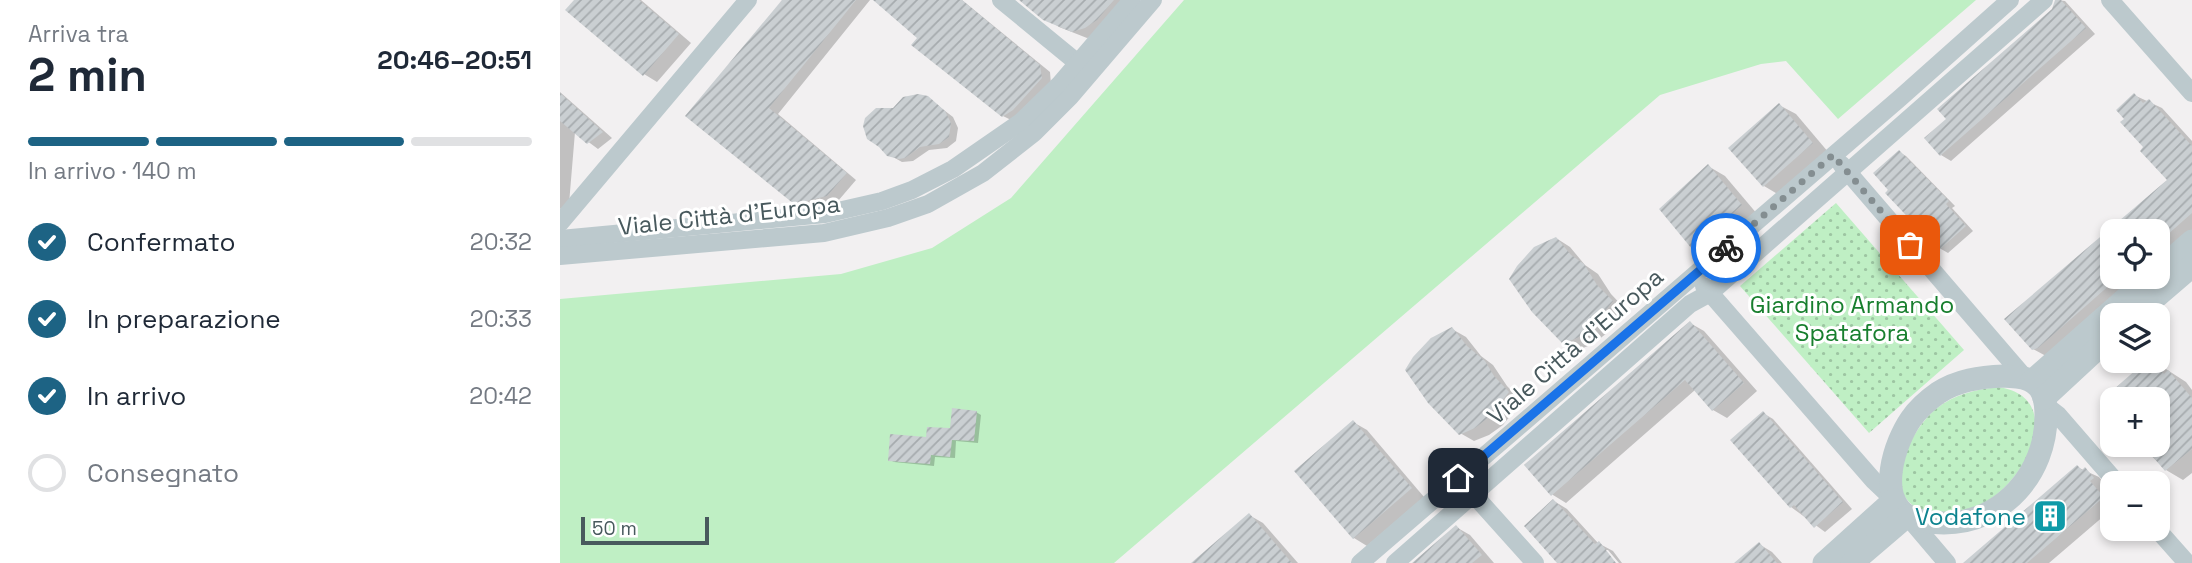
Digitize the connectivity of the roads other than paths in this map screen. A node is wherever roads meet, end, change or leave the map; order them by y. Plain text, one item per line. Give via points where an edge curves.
1 (748, 0) edge
2 (1001, 0) edge
3 (1132, 0) edge
4 (1153, 0) edge
5 (2010, 0) edge
6 (2044, 0) edge
7 (2110, 0) edge
8 (1084, 68) junction
9 (2192, 93) edge
10 (1833, 155) junction
11 (1847, 171) junction
12 (560, 223) edge
13 (560, 239) edge
14 (2192, 241) edge
15 (560, 256) edge
16 (2170, 260) edge
17 (2192, 266) edge
18 (1695, 276) junction
19 (2138, 289) edge
20 (1710, 293) junction
21 (2149, 303) edge
22 (2100, 344) edge
23 (2037, 391) junction
24 (2106, 471) edge
25 (1458, 478) junction
26 (1472, 494) junction
27 (1901, 508) junction
28 (2168, 541) edge
29 (1360, 563) edge
30 (1395, 563) edge
31 (1535, 563) edge
32 (1824, 563) edge
33 (1852, 563) edge
34 (1947, 563) edge
35 (2187, 563) edge

1 - 12 street
2 - 8 street
3 - 8 street, Viale Città d'Europa
4 - 8 street, Viale Città d'Europa
5 - 10 street, Viale Città d'Europa
6 - 11 street, Viale Città d'Europa
7 - 9 street
8 - 13 street, Viale Città d'Europa via 995,142 942,176 894,197 825,214
8 - 15 street, Viale Città d'Europa via 1034,133 1008,155 945,195 907,212 824,233
10 - 11 street
10 - 18 street, Viale Città d'Europa
11 - 20 street, Viale Città d'Europa
11 - 23 street
14 - 16 street
17 - 21 street
18 - 20 street
18 - 25 street, Viale Città d'Europa
19 - 23 street
20 - 26 street, Viale Città d'Europa via 1690,304
20 - 27 street
22 - 23 street
23 - 24 street
23 - 27 street via 2046,430 2040,456 2007,501 1963,521 1935,522
23 - 27 street via 2004,376 1970,379 1941,391 1924,405 1908,423 1897,449 1892,472
25 - 26 street
25 - 29 street, Viale Città d'Europa
26 - 30 street, Viale Città d'Europa
26 - 31 street
27 - 32 street
27 - 33 street
27 - 34 street
28 - 35 street

